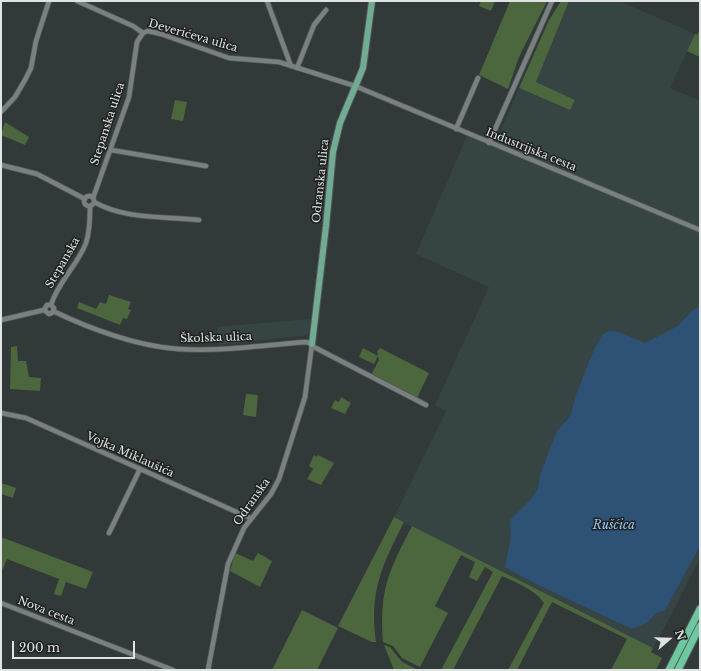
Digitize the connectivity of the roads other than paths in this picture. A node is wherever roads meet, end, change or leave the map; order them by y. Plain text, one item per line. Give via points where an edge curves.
1 (49, 1) edge
2 (77, 1) edge
3 (267, 1) edge
4 (372, 1) edge
5 (552, 1) edge
6 (326, 10) dead end
7 (143, 33) junction
8 (291, 66) junction
9 (297, 68) junction
10 (478, 78) dead end
11 (355, 86) junction
12 (1, 112) edge
13 (456, 129) junction
14 (489, 143) junction
15 (111, 150) junction
16 (1, 165) edge
17 (206, 166) dead end
18 (84, 199) junction
19 (93, 200) junction
20 (90, 207) junction
21 (199, 220) dead end
22 (700, 230) edge
23 (51, 305) junction
24 (44, 310) junction
25 (53, 311) junction
26 (1, 320) edge
27 (312, 345) junction
28 (426, 405) dead end
29 (1, 413) edge
30 (140, 469) junction
31 (250, 518) junction
32 (109, 533) dead end
33 (1, 604) edge
34 (700, 609) edge
35 (700, 626) edge
36 (173, 670) edge
37 (208, 670) edge
38 (669, 670) edge
39 (678, 670) edge

1 - 12 street via 28,74 21,90
2 - 7 street, Deverićeva ulica
3 - 8 street
4 - 11 main road, Odranska ulica via 365,59
5 - 14 street
6 - 9 street via 314,25
7 - 8 street, Deverićeva ulica via 161,34 229,58 270,60
7 - 15 street, Stepanska ulica via 137,42 129,97
8 - 9 street, Deverićeva ulica
9 - 11 street, Deverićeva ulica
10 - 13 street
11 - 13 street, Industrijska cesta
11 - 27 main road, Odranska ulica via 340,123 333,152
13 - 14 street, Industrijska cesta
14 - 22 street, Industrijska cesta
15 - 17 street
15 - 19 street, Stepanska ulica
16 - 18 street via 37,174
18 - 19 street via 87,197
18 - 20 street via 85,205
19 - 20 street, Stepanska ulica
19 - 21 street via 110,210 125,214
20 - 23 street, Stepanska via 86,242 58,288
23 - 24 street, Školska ulica via 46,306
23 - 25 street
24 - 25 street, Školska ulica via 48,314
24 - 26 street, Školska ulica
25 - 27 street, Školska ulica via 130,340 177,349 218,349 306,342
27 - 28 street
27 - 31 street, Odranska via 305,397 282,471 271,494
29 - 30 street, Vojka Miklaušića via 26,418
30 - 31 street, Vojka Miklaušića
30 - 32 street
31 - 37 street, Odranska via 226,571
33 - 36 street, Nova cesta
34 - 38 highway
35 - 39 highway

